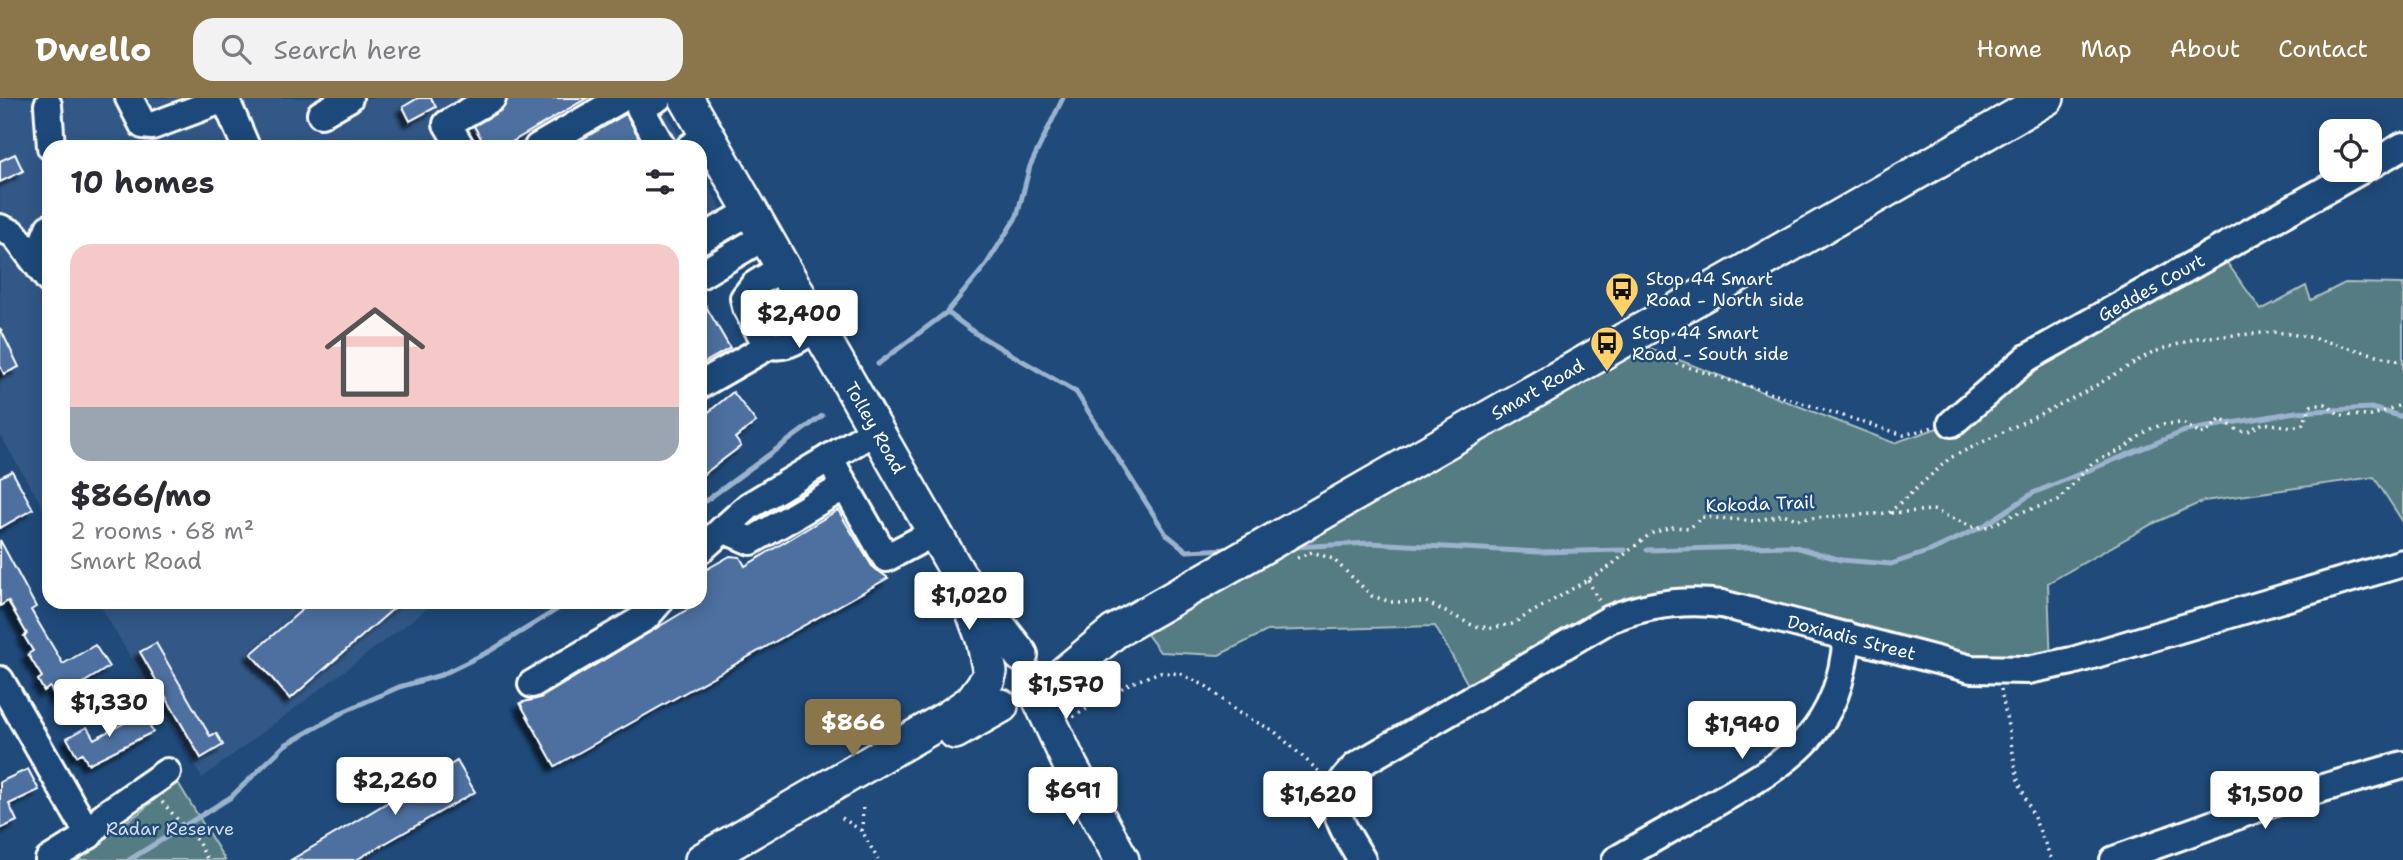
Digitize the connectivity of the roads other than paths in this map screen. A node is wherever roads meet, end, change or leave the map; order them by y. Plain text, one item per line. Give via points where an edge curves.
1 (129, 98) edge
2 (349, 98) edge
3 (492, 98) edge
4 (622, 98) edge
5 (658, 98) edge
6 (686, 98) edge
7 (2047, 98) edge
8 (48, 105) dead end
9 (321, 114) dead end
10 (50, 140) edge
11 (243, 140) edge
12 (457, 140) edge
13 (550, 140) edge
14 (658, 140) edge
15 (698, 140) edge
16 (2403, 146) edge
17 (707, 153) edge
18 (2382, 158) edge
19 (2340, 182) edge
20 (758, 224) junction
21 (0, 228) edge
22 (707, 238) edge
23 (783, 267) junction
24 (42, 269) edge
25 (707, 269) edge
26 (817, 327) junction
27 (770, 345) junction
28 (707, 381) edge
29 (1952, 423) road end
30 (876, 430) junction
31 (829, 458) junction
32 (845, 486) junction
33 (723, 529) junction
34 (935, 532) junction
35 (707, 544) edge
36 (2403, 563) edge
37 (959, 575) junction
38 (653, 609) edge
39 (1847, 636) junction
40 (1101, 640) junction
41 (1026, 656) junction
42 (0, 680) edge
43 (532, 684) dead end
44 (1014, 693) junction
45 (2403, 765) edge
46 (167, 772) dead end
47 (89, 835) junction
48 (49, 860) edge
49 (702, 860) edge
50 (731, 860) edge
51 (1122, 860) edge
52 (1362, 860) edge
53 (1616, 860) edge
54 (2114, 860) edge

1 - 11 street via 137,118 152,126 216,102 227,103
2 - 9 street
3 - 12 street via 447,124
4 - 13 street
5 - 14 street via 640,108
6 - 15 main road, Tolley Road
7 - 40 main road, Smart Road
8 - 10 street
16 - 18 street
17 - 20 main road, Tolley Road
19 - 29 street, Geddes Court via 2027,358
20 - 22 street
20 - 23 main road, Tolley Road
20 - 25 street
21 - 24 street via 14,234
23 - 26 main road, Tolley Road
23 - 27 street via 754,285 744,298
26 - 27 street via 790,343
26 - 30 main road, Tolley Road
27 - 28 street
30 - 31 street
30 - 34 main road, Tolley Road
31 - 32 street
31 - 33 street via 748,506
32 - 33 street via 751,541
32 - 34 street via 886,558
33 - 35 street
34 - 37 main road, Tolley Road
36 - 39 street, Doxiadis Street via 2028,670 1971,669
37 - 41 main road, Tolley Road
37 - 44 main road, Tolley Road via 983,639
38 - 43 street
39 - 52 street, Doxiadis Street via 1701,602 1669,602 1628,612 1356,766 1337,788 1335,807
39 - 53 street via 1845,664 1833,698 1809,739 1790,758
40 - 41 main road, Smart Road
40 - 44 main road, Smart Road
41 - 44 main road, Smart Road via 1002,658
42 - 47 street
44 - 49 main road, Smart Road via 971,702
44 - 50 main road, Smart Road
44 - 51 main road, Tolley Road via 1071,767
45 - 54 street via 2278,801
46 - 47 street via 105,815
47 - 48 street

